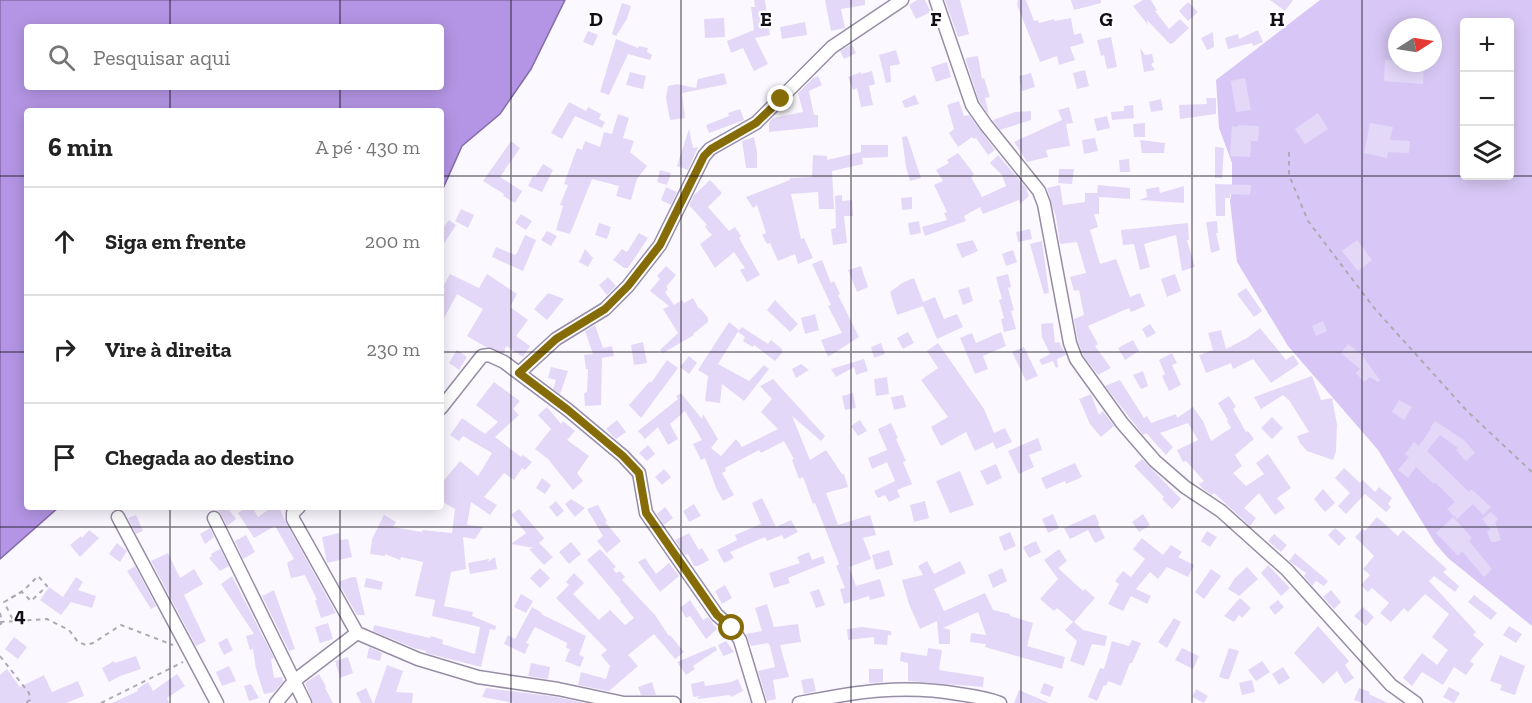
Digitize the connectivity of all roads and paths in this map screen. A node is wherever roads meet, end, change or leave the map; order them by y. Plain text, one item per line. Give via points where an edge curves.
1 (902, 0) edge
2 (936, 0) edge
3 (1289, 152) dead end
4 (519, 373) junction
5 (444, 404) edge
6 (1532, 472) edge
7 (295, 510) edge
8 (118, 517) dead end
9 (214, 518) dead end
10 (4, 602) junction
11 (0, 613) edge
12 (13, 620) junction
13 (1, 623) edge
14 (357, 633) junction
15 (178, 649) dead end
16 (0, 656) edge
17 (188, 667) dead end
18 (294, 681) junction
19 (26, 703) edge
20 (101, 703) edge
21 (217, 703) edge
22 (276, 703) edge
23 (305, 703) edge
24 (674, 703) edge
25 (759, 703) edge
26 (799, 703) edge
27 (1000, 703) edge
28 (1416, 703) edge

1 - 4 street via 832,47 756,123 711,149 660,245 628,286 605,309 556,339
2 - 28 street via 972,105 1039,191 1076,359 1155,461 1221,511 1287,570 1390,685
3 - 6 path via 1289,175 1308,221 1368,300 1467,411
4 - 5 street via 489,355 482,356
4 - 25 street via 639,473 646,513 717,615 740,640
7 - 14 street via 293,519
8 - 21 street
9 - 18 street
10 - 10 path via 38,576 47,586 31,601 22,592
10 - 12 path
11 - 13 path
12 - 13 path
12 - 15 path via 15,623 46,619 69,630 78,642 86,645 121,625
14 - 18 street
14 - 24 street via 418,659 478,677 624,703
16 - 19 path via 29,693
17 - 20 path via 185,660
18 - 22 street
18 - 23 street
26 - 27 street via 869,690 917,688

